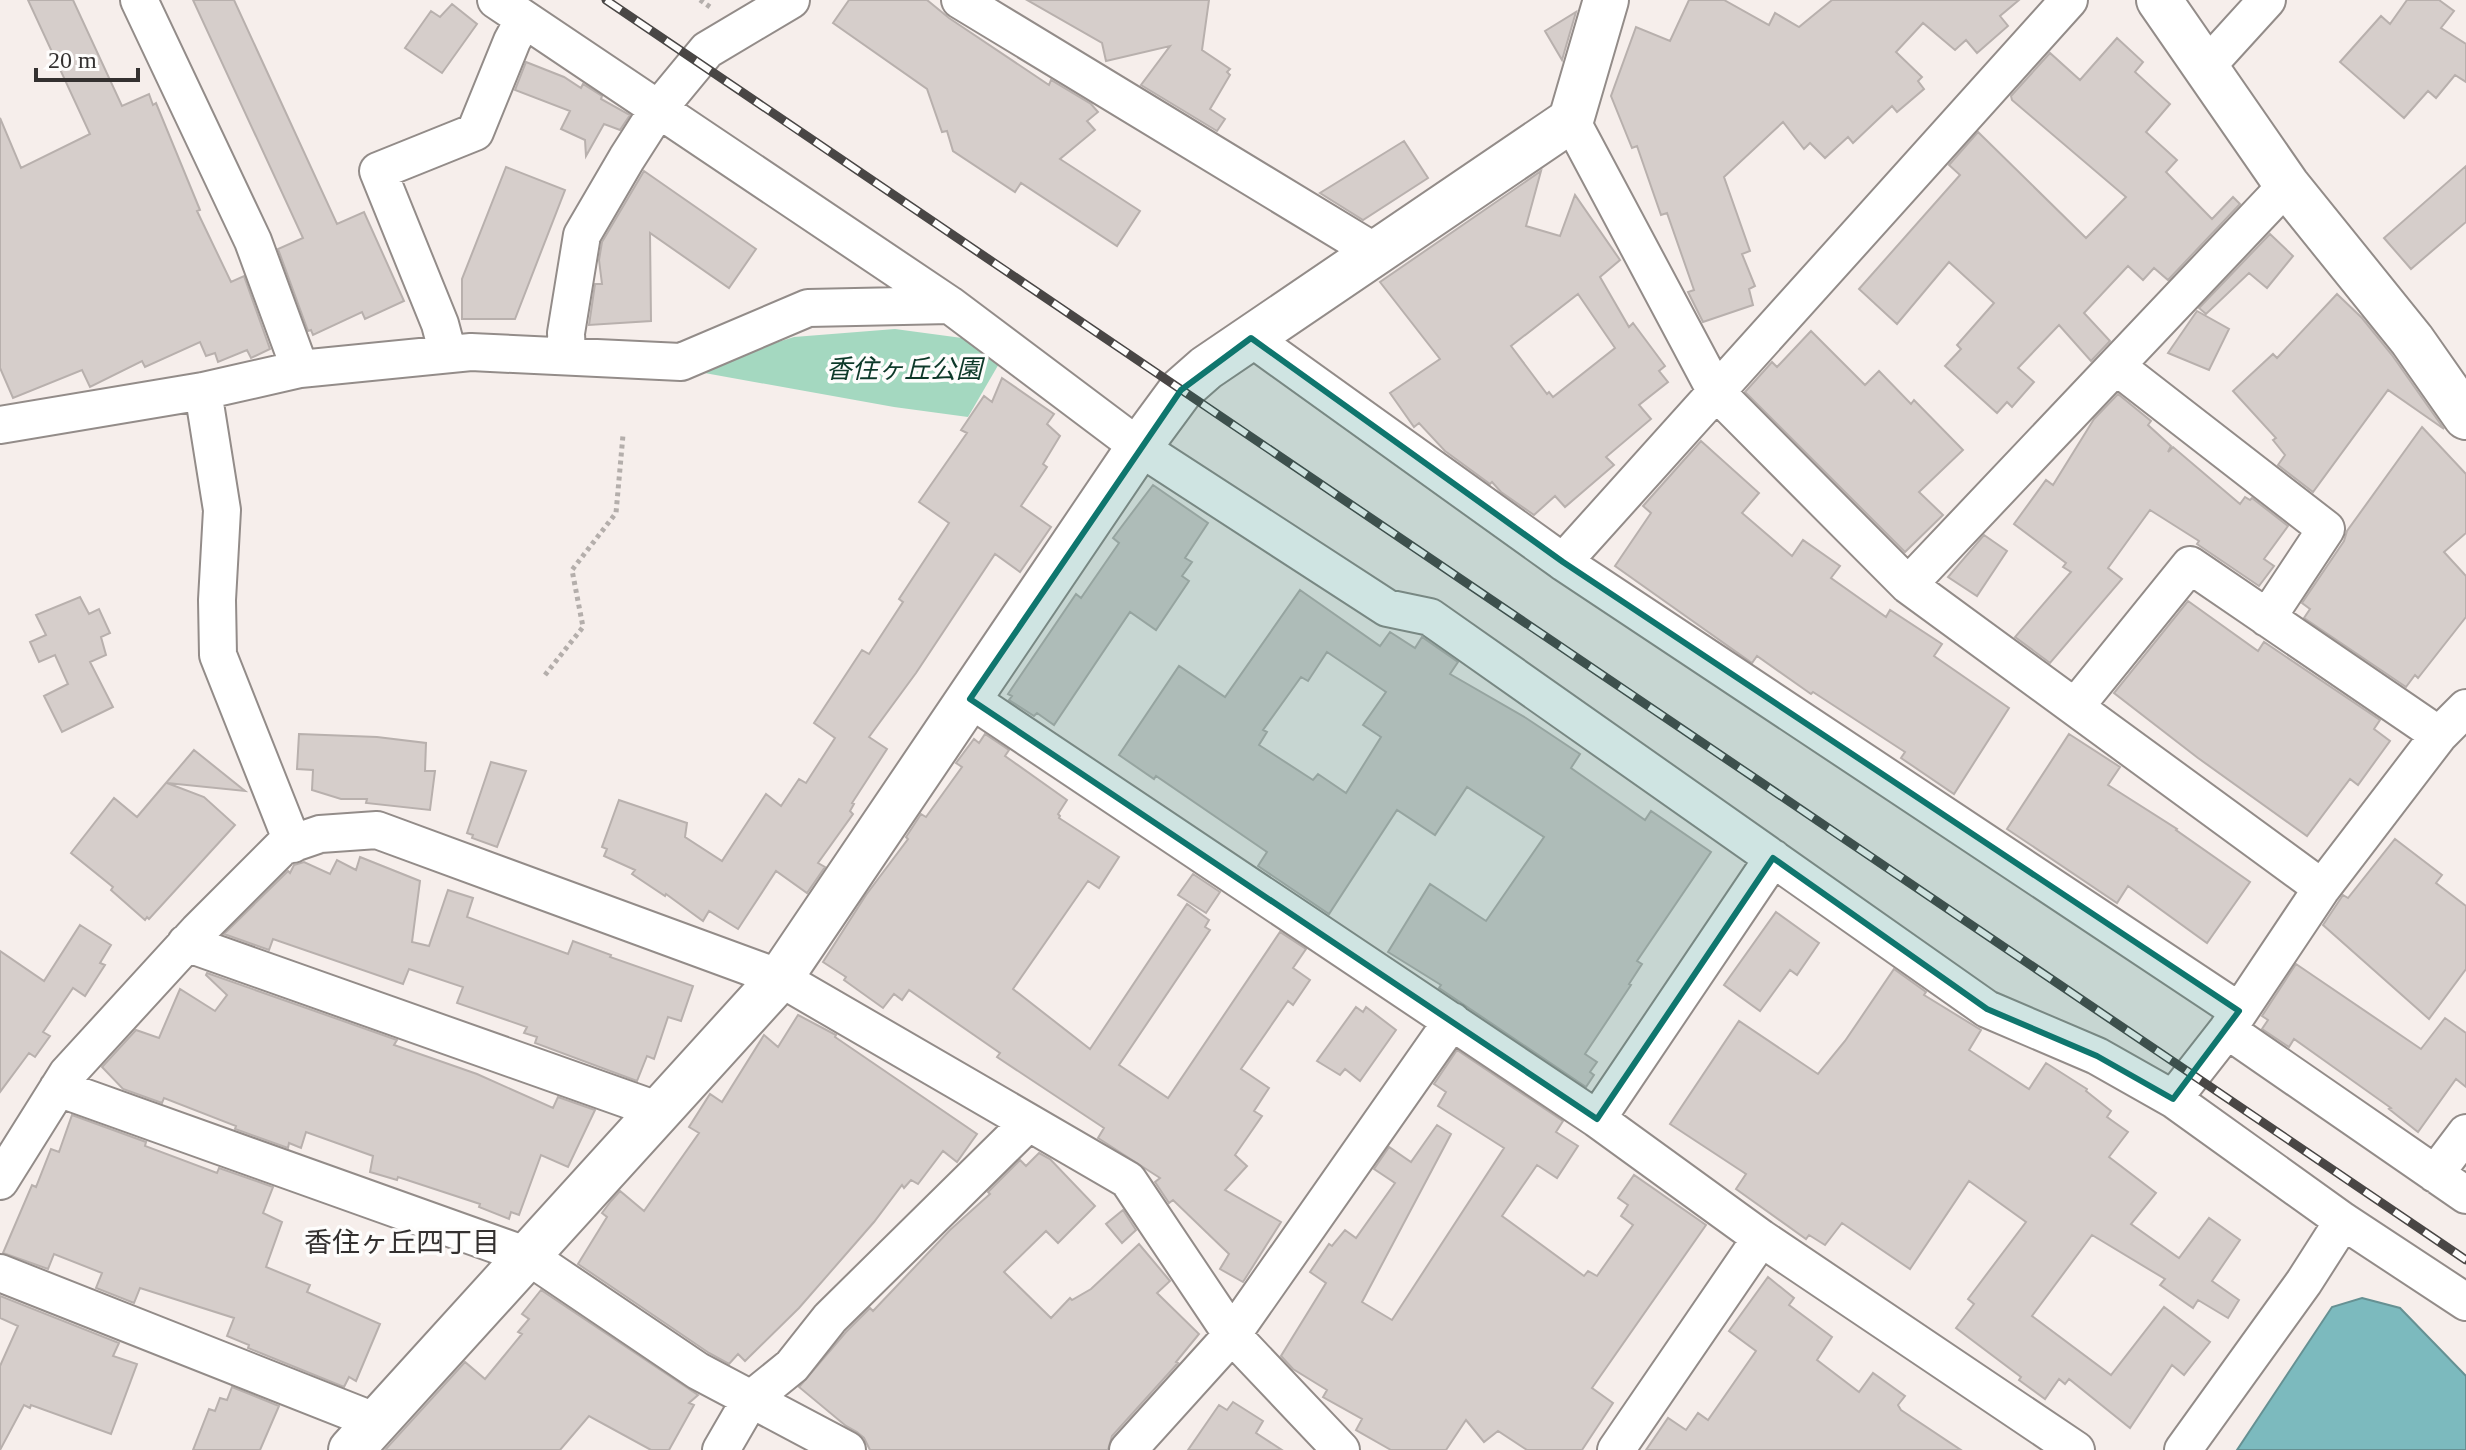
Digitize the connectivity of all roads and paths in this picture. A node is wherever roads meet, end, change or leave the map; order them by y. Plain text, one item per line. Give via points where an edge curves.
1 (139, 0) edge
2 (791, 0) edge
3 (960, 0) edge
4 (1606, 0) edge
5 (2069, 0) edge
6 (2159, 0) edge
7 (2267, 0) edge
8 (510, 9) edge
9 (2206, 67) junction
10 (659, 108) junction
11 (1571, 120) junction
12 (2287, 185) junction
13 (1375, 252) junction
14 (950, 305) junction
15 (1251, 338) junction
16 (448, 354) junction
17 (567, 356) junction
18 (2116, 366) junction
19 (300, 369) junction
20 (203, 391) junction
21 (1716, 392) junction
22 (2466, 417) edge
23 (0, 425) edge
24 (623, 435) dead end
25 (1139, 447) junction
26 (1563, 562) junction
27 (1908, 585) junction
28 (2267, 618) junction
29 (545, 675) dead end
30 (970, 699) junction
31 (2075, 707) junction
32 (2466, 708) edge
33 (2439, 735) junction
34 (293, 844) junction
35 (1773, 858) junction
36 (2322, 888) junction
37 (186, 943) junction
38 (780, 978) junction
39 (1452, 1021) junction
40 (2233, 1021) junction
41 (58, 1088) junction
42 (2173, 1099) junction
43 (660, 1111) junction
44 (1597, 1119) junction
45 (1028, 1123) junction
46 (2466, 1133) edge
47 (2435, 1174) junction
48 (0, 1181) edge
49 (2466, 1195) edge
50 (2343, 1221) junction
51 (1761, 1238) junction
52 (528, 1256) junction
53 (0, 1273) edge
54 (2466, 1302) edge
55 (1232, 1335) junction
56 (750, 1400) junction
57 (364, 1436) edge
58 (721, 1450) edge
59 (847, 1450) edge
60 (1128, 1450) edge
61 (1341, 1450) edge
62 (1616, 1450) edge
63 (2076, 1450) edge
64 (2183, 1450) edge

1 - 19 street via 253,241
2 - 10 street via 707,50
3 - 13 street
4 - 11 street
5 - 21 street
6 - 9 street
7 - 9 street
8 - 10 street
8 - 16 street via 512,41 475,132 378,171
9 - 12 street
10 - 14 street
10 - 17 street via 582,235
11 - 13 street
11 - 21 street
12 - 18 street
12 - 22 street via 2412,340
13 - 15 street
14 - 17 street via 808,308 681,362
14 - 25 street
15 - 25 street via 1181,390
15 - 26 street
16 - 17 street
16 - 19 street
18 - 27 street
18 - 28 street via 2326,529
19 - 20 street
20 - 23 street
20 - 34 street via 222,510 218,655
21 - 26 street
21 - 27 street
24 - 29 path via 616,513 572,570 583,627
25 - 30 street
25 - 35 street via 1387,608 1430,617
26 - 40 street
27 - 31 street
28 - 31 street via 2190,565
28 - 33 street
30 - 38 street
30 - 39 street
31 - 36 street
32 - 33 street
33 - 36 street
34 - 37 street via 282,847
34 - 38 street via 320,834 377,830
35 - 42 street via 1987,1009 2097,1056
35 - 44 street
36 - 40 street
37 - 41 street
37 - 43 street
38 - 43 street
38 - 45 street
39 - 44 street
39 - 55 street
40 - 42 street
40 - 47 street
41 - 48 street
41 - 52 street
42 - 50 street
43 - 52 street
44 - 51 street
45 - 55 street via 1128,1180
45 - 56 street via 830,1318 792,1366
46 - 47 street
47 - 49 street
50 - 54 street
50 - 64 street
51 - 62 street
51 - 63 street
52 - 56 street
52 - 57 street
53 - 57 street
55 - 60 street
55 - 61 street
56 - 58 street
56 - 59 street

